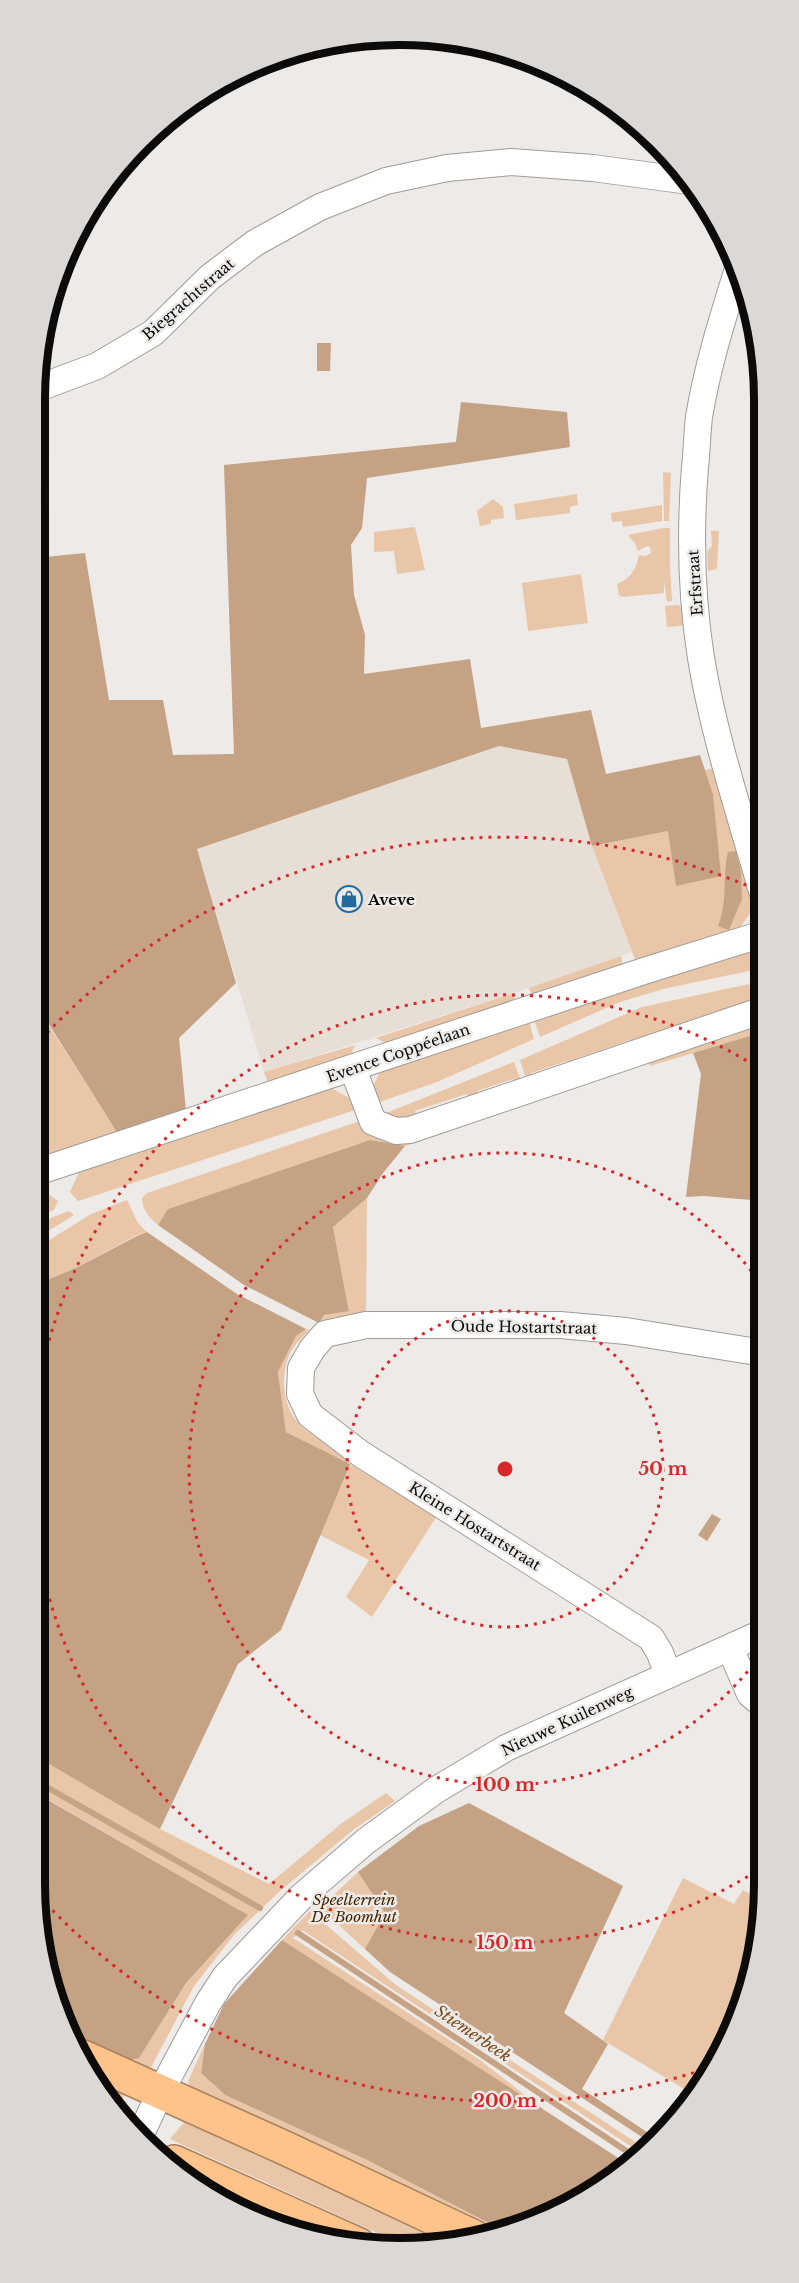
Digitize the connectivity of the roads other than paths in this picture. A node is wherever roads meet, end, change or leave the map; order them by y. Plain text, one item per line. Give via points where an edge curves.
1 (677, 179) edge
2 (734, 282) edge
3 (46, 385) edge
4 (754, 863) edge
5 (754, 937) edge
6 (754, 1013) edge
7 (353, 1069) junction
8 (45, 1169) edge
9 (754, 1351) edge
10 (301, 1368) joint
11 (754, 1636) edge
12 (730, 1647) junction
13 (668, 1674) junction
14 (754, 1697) edge
15 (92, 2060) edge
16 (161, 2091) junction
17 (144, 2128) edge
18 (190, 2169) edge
19 (326, 2230) edge
20 (463, 2232) edge

1 - 3 street, Biegrachtstraat via 511,162 447,168 386,181 320,207 255,243 210,277 153,333 97,366
2 - 4 street, Erfstraat via 717,333 699,418 692,540 701,656 709,699
5 - 7 street, Evence Coppéelaan
6 - 7 street via 410,1130 396,1131 373,1122
7 - 8 street, Evence Coppéelaan
9 - 10 street, Oude Hostartstraat via 626,1330 560,1325 366,1325 325,1334
10 - 13 street, Kleine Hostartstraat via 300,1394 310,1414 361,1454 651,1638
11 - 12 street, Nieuwe Kuilenweg
12 - 13 street, Nieuwe Kuilenweg
12 - 14 street
13 - 16 street, Nieuwe Kuilenweg via 506,1748 436,1790 366,1841 302,1896 225,1977
15 - 16 highway
16 - 17 street, Nieuwe Kuilenweg
16 - 20 highway
18 - 19 highway

